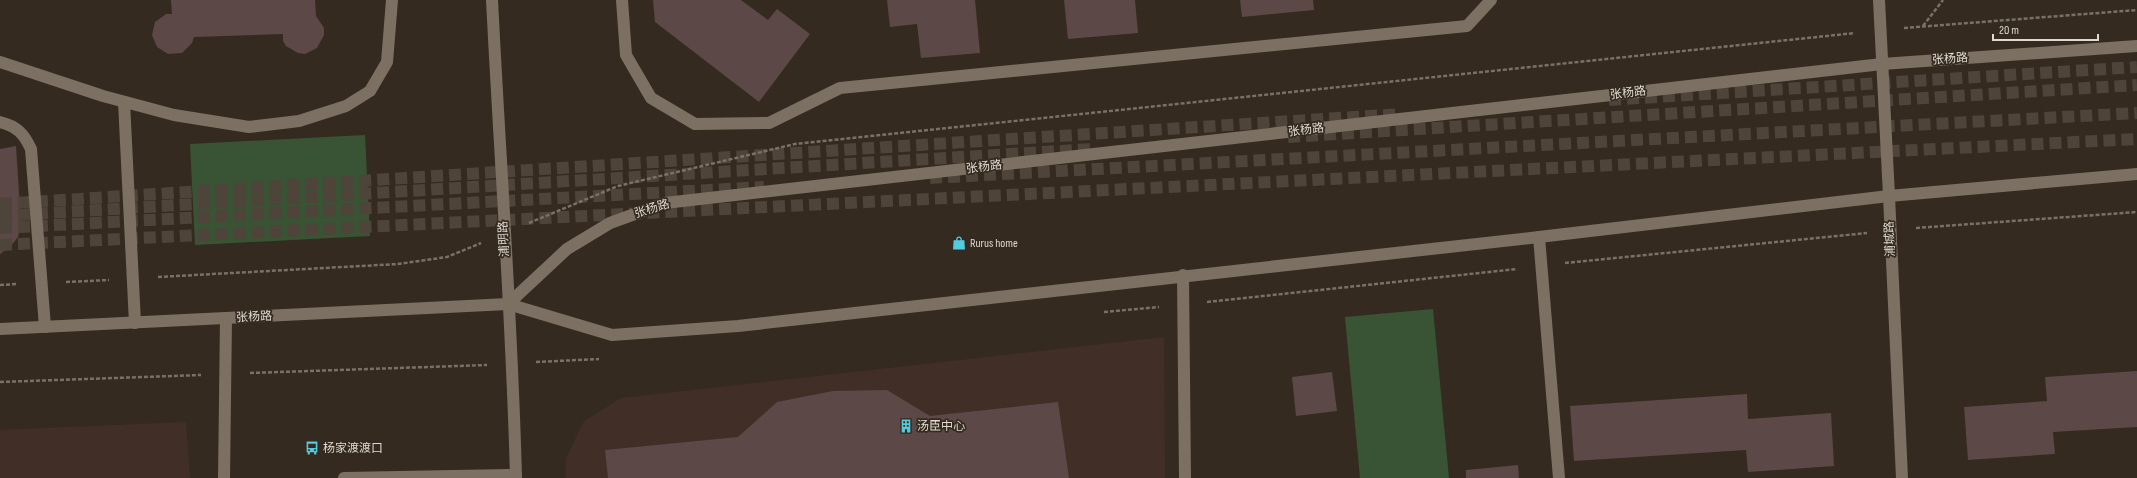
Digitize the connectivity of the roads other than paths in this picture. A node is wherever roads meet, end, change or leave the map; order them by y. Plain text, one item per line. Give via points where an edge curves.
1 (392, 0) edge
2 (492, 0) edge
3 (622, 0) edge
4 (1491, 0) edge
5 (1879, 0) edge
6 (2137, 46) edge
7 (0, 62) edge
8 (1882, 64) junction
9 (124, 102) junction
10 (0, 122) edge
11 (2137, 174) edge
12 (1888, 196) junction
13 (1540, 237) junction
14 (1183, 275) junction
15 (508, 304) junction
16 (226, 318) junction
17 (135, 323) junction
18 (45, 327) junction
19 (0, 330) edge
20 (516, 477) edge
21 (224, 478) edge
22 (344, 478) edge
23 (1185, 478) edge
24 (1559, 478) edge
25 (1902, 478) edge

1 - 9 main road via 387,62 370,91 346,106 299,121 249,127 174,116
2 - 15 main road, 浦明路
3 - 4 main road via 626,55 652,98 695,124 769,123 840,88 1466,26
5 - 8 main road, 浦城路
6 - 8 main road, 张杨路
7 - 9 main road
8 - 12 main road, 浦城路
8 - 15 main road, 张杨路 via 665,203 610,223 567,249
9 - 17 main road
10 - 18 main road via 13,125 24,134 31,149
11 - 12 main road, 张杨路
12 - 13 main road, 张杨路
12 - 25 main road, 浦城路
13 - 14 main road, 张杨路
13 - 24 main road
14 - 15 main road, 张杨路 via 738,326 612,335
14 - 23 main road
15 - 16 main road, 张杨路
15 - 20 main road, 浦明路 via 513,364
16 - 17 main road, 张杨路
16 - 21 main road
17 - 18 main road, 张杨路
18 - 19 main road, 张杨路
20 - 22 main road

